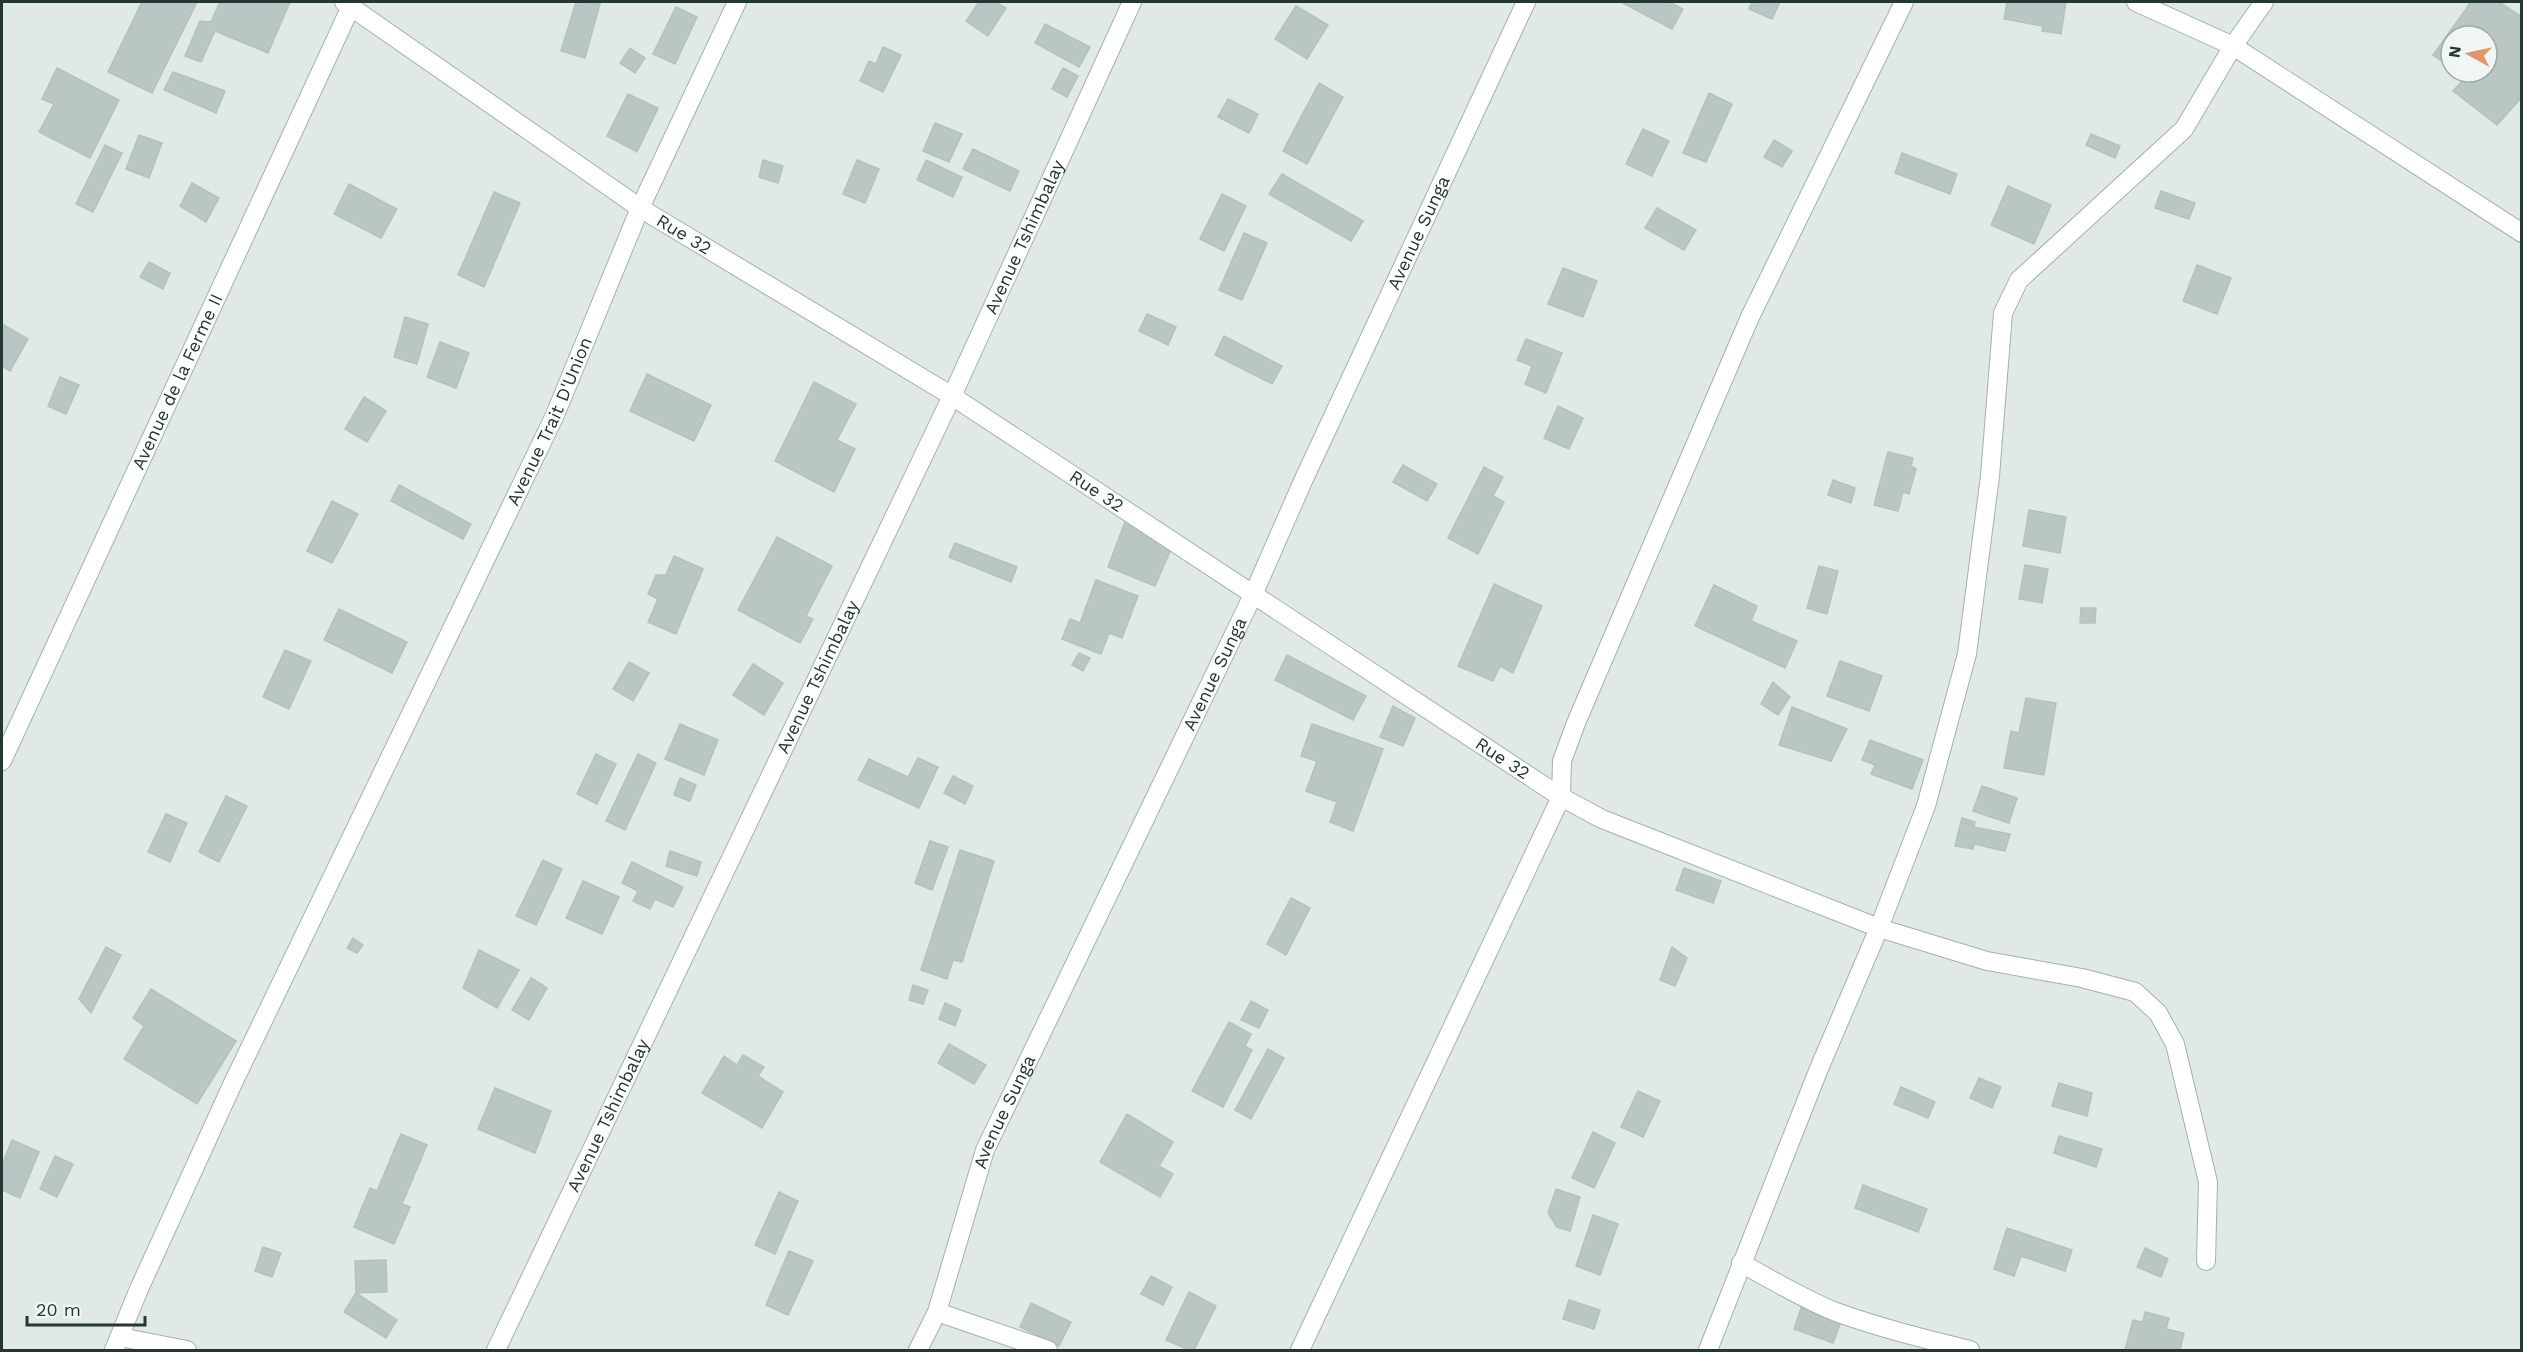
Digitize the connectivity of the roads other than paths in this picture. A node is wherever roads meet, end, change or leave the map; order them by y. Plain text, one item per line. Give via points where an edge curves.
1 (737, 2) edge
2 (1132, 2) edge
3 (1526, 2) edge
4 (1904, 2) edge
5 (2136, 2) edge
6 (2264, 2) edge
7 (349, 3) edge
8 (2233, 46) junction
9 (640, 208) junction
10 (2522, 233) edge
11 (952, 396) junction
12 (1253, 595) junction
13 (2, 761) edge
14 (1561, 797) junction
15 (1880, 928) junction
16 (2206, 1261) dead end
17 (1741, 1263) junction
18 (937, 1312) junction
19 (117, 1344) edge
20 (187, 1350) edge
21 (495, 1350) edge
22 (918, 1350) edge
23 (1048, 1350) edge
24 (1300, 1350) edge
25 (1708, 1350) edge
26 (1970, 1350) edge

1 - 9 street, Avenue Trait D'Union
2 - 11 street, Avenue Tshimbalay
3 - 12 street, Avenue Sunga
4 - 14 street via 1750,317 1575,723 1562,761
5 - 8 street
6 - 8 street
7 - 9 street, Rue 32
7 - 13 street, Avenue de la Ferme II
8 - 10 street
8 - 15 street via 2184,129 2019,280 2003,313 1990,476 1967,654 1926,806
9 - 11 street, Rue 32
9 - 19 street, Avenue Trait D'Union via 555,415 233,1083
11 - 12 street, Rue 32
11 - 21 street, Avenue Tshimbalay
12 - 14 street, Rue 32
12 - 18 street, Avenue Sunga via 985,1150
14 - 15 street, Rue 32 via 1602,819
14 - 24 street
15 - 16 street, Rue 32 via 1987,961 2135,992 2158,1013 2175,1044 2208,1182
15 - 17 street
17 - 25 street
17 - 26 street via 1834,1311 1882,1328
18 - 22 street, Avenue Sunga
18 - 23 street
19 - 20 street

